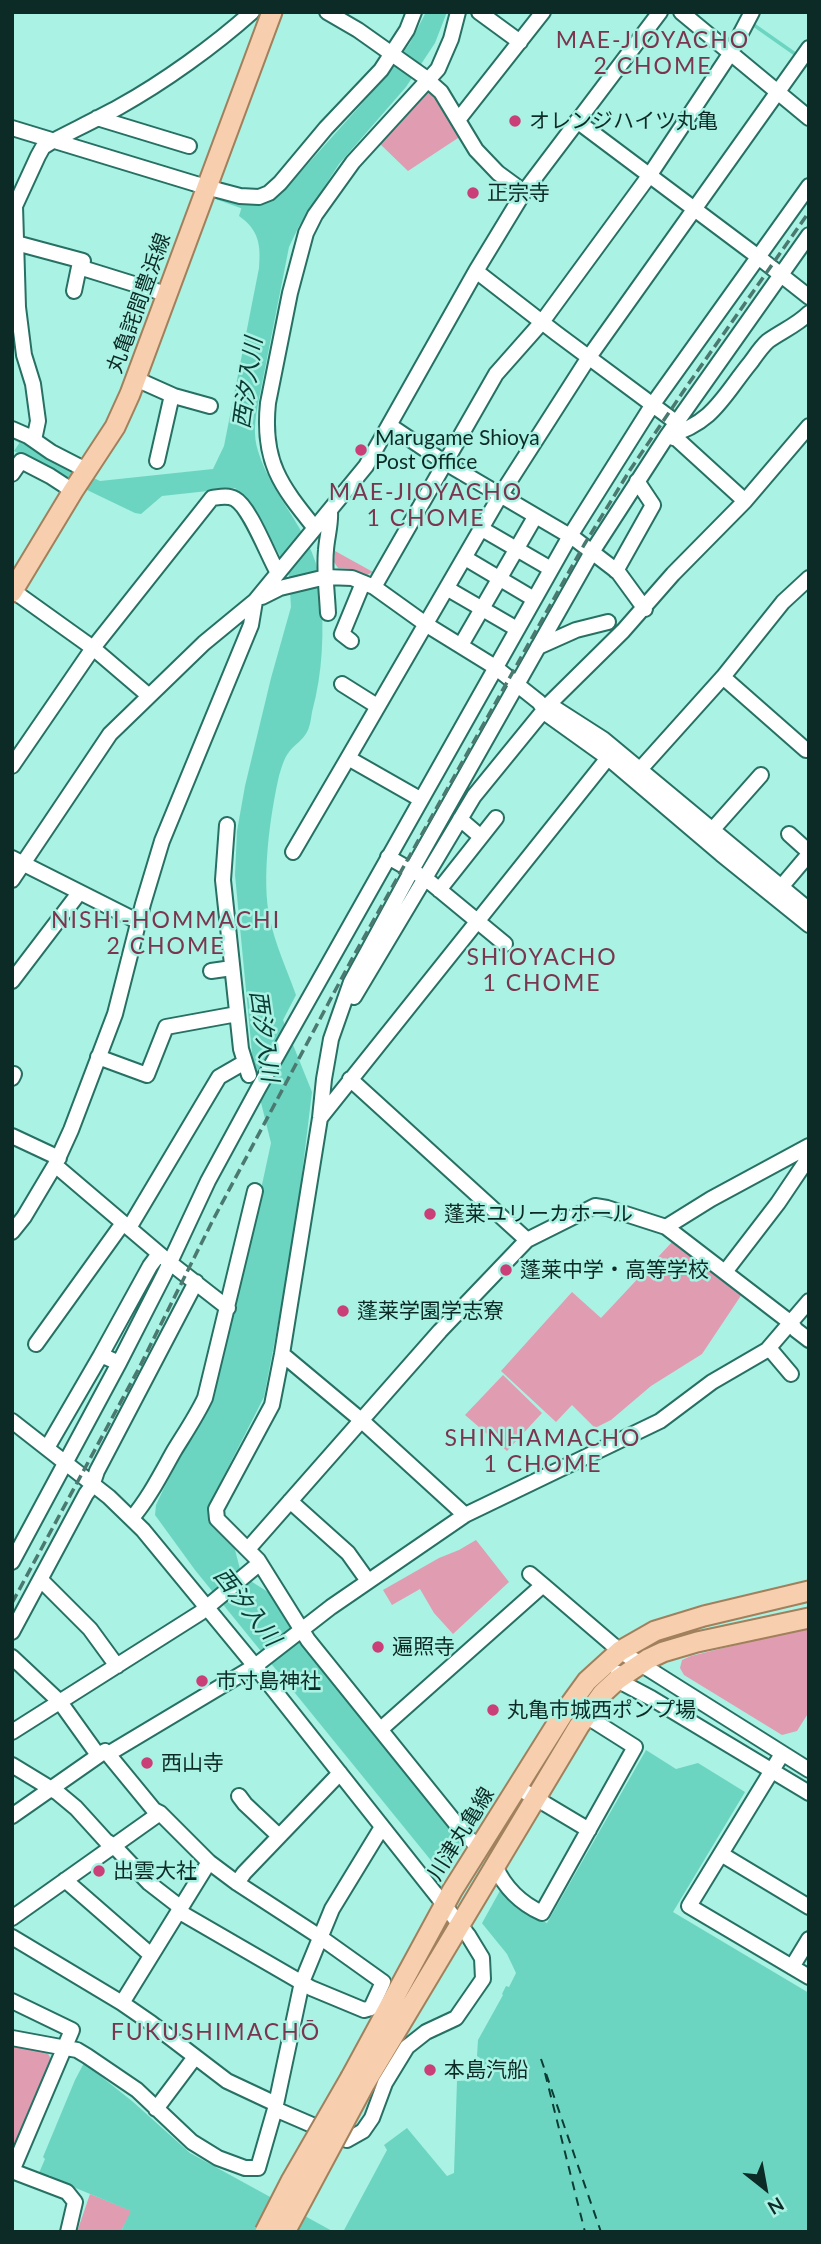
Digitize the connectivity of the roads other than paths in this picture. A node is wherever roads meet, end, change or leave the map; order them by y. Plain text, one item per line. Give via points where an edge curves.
1 (252, 12) edge
2 (272, 12) edge
3 (327, 12) edge
4 (414, 12) edge
5 (458, 12) edge
6 (478, 12) edge
7 (543, 12) edge
8 (660, 12) edge
9 (681, 12) edge
10 (752, 12) edge
11 (520, 42) junction
12 (809, 48) edge
13 (391, 54) junction
14 (730, 54) junction
15 (426, 78) junction
16 (777, 92) junction
17 (97, 118) junction
18 (809, 118) edge
19 (458, 120) junction
20 (578, 121) junction
21 (12, 128) edge
22 (50, 143) junction
23 (189, 146) dead end
24 (649, 176) junction
25 (809, 186) edge
26 (206, 187) junction
27 (524, 192) junction
28 (694, 209) junction
29 (809, 235) edge
30 (16, 243) junction
31 (757, 256) junction
32 (83, 261) dead end
33 (476, 271) junction
34 (781, 275) junction
35 (74, 291) dead end
36 (166, 294) junction
37 (809, 297) edge
38 (809, 313) edge
39 (542, 323) junction
40 (590, 356) junction
41 (136, 379) junction
42 (172, 394) junction
43 (653, 404) junction
44 (210, 406) dead end
45 (677, 422) junction
46 (390, 425) junction
47 (12, 429) edge
48 (808, 429) edge
49 (667, 436) junction
50 (34, 440) junction
51 (17, 459) edge
52 (157, 461) dead end
53 (444, 462) junction
54 (86, 470) junction
55 (12, 474) edge
56 (637, 481) junction
57 (73, 491) junction
58 (500, 496) junction
59 (745, 501) junction
60 (330, 511) junction
61 (535, 517) junction
62 (482, 529) junction
63 (313, 531) junction
64 (570, 536) junction
65 (516, 549) junction
66 (592, 552) junction
67 (465, 558) junction
68 (551, 569) junction
69 (616, 571) junction
70 (279, 572) junction
71 (324, 578) junction
72 (499, 578) junction
73 (809, 578) edge
74 (368, 585) junction
75 (448, 589) junction
76 (13, 591) edge
77 (534, 599) junction
78 (255, 601) junction
79 (482, 608) junction
80 (645, 609) junction
81 (328, 613) dead end
82 (608, 622) dead end
83 (426, 625) junction
84 (517, 629) junction
85 (351, 641) dead end
86 (461, 645) junction
87 (538, 647) junction
88 (93, 648) junction
89 (495, 667) junction
90 (723, 677) junction
91 (342, 684) dead end
92 (516, 685) junction
93 (148, 695) junction
94 (544, 705) junction
95 (377, 706) junction
96 (805, 743) edge
97 (611, 754) junction
98 (348, 758) junction
99 (12, 766) edge
100 (636, 774) junction
101 (761, 775) dead end
102 (420, 799) junction
103 (496, 818) dead end
104 (460, 819) junction
105 (227, 825) dead end
106 (789, 834) dead end
107 (708, 835) junction
108 (481, 837) junction
109 (293, 852) dead end
110 (809, 853) edge
111 (388, 857) junction
112 (18, 861) edge
113 (418, 874) junction
114 (12, 880) edge
115 (439, 890) junction
116 (79, 892) junction
117 (776, 892) junction
118 (809, 910) edge
119 (139, 922) junction
120 (476, 922) junction
121 (809, 925) edge
122 (505, 944) dead end
123 (232, 968) junction
124 (211, 971) dead end
125 (12, 981) edge
126 (237, 1014) junction
127 (98, 1057) junction
128 (350, 1079) junction
129 (320, 1118) junction
130 (12, 1136) edge
131 (809, 1146) edge
132 (809, 1157) edge
133 (57, 1162) junction
134 (255, 1191) dead end
135 (126, 1226) junction
136 (666, 1227) junction
137 (12, 1232) edge
138 (527, 1240) junction
139 (164, 1258) junction
140 (725, 1272) junction
141 (196, 1282) junction
142 (809, 1301) edge
143 (228, 1308) junction
144 (792, 1323) junction
145 (809, 1340) edge
146 (36, 1344) dead end
147 (769, 1348) junction
148 (101, 1354) junction
149 (282, 1354) junction
150 (118, 1363) junction
151 (792, 1374) dead end
152 (360, 1420) junction
153 (12, 1421) edge
154 (47, 1448) junction
155 (65, 1462) junction
156 (92, 1486) junction
157 (290, 1501) junction
158 (466, 1515) junction
159 (132, 1518) junction
160 (248, 1549) junction
161 (12, 1562) edge
162 (260, 1563) junction
163 (530, 1574) dead end
164 (41, 1580) junction
165 (368, 1581) junction
166 (543, 1585) junction
167 (809, 1591) edge
168 (212, 1604) junction
169 (809, 1618) edge
170 (302, 1630) junction
171 (12, 1632) edge
172 (620, 1651) junction
173 (12, 1657) edge
174 (259, 1663) junction
175 (640, 1664) junction
176 (117, 1666) junction
177 (617, 1680) junction
178 (60, 1702) junction
179 (586, 1716) junction
180 (381, 1729) junction
181 (12, 1732) edge
182 (782, 1754) junction
183 (103, 1755) junction
184 (12, 1765) edge
185 (809, 1770) edge
186 (771, 1771) junction
187 (340, 1773) junction
188 (517, 1787) junction
189 (51, 1788) junction
190 (808, 1790) edge
191 (239, 1796) dead end
192 (535, 1798) junction
193 (160, 1813) junction
194 (12, 1816) edge
195 (382, 1826) junction
196 (589, 1830) junction
197 (279, 1836) junction
198 (114, 1846) junction
199 (721, 1854) junction
200 (485, 1858) junction
201 (209, 1862) junction
202 (65, 1880) junction
203 (237, 1883) junction
204 (455, 1907) junction
205 (809, 1907) edge
206 (179, 1909) junction
207 (12, 1918) edge
208 (12, 1937) edge
209 (320, 1937) junction
210 (809, 1939) edge
211 (151, 1955) junction
212 (792, 1967) junction
213 (809, 1977) edge
214 (302, 1982) junction
215 (12, 2001) edge
216 (122, 2003) junction
217 (12, 2038) edge
218 (62, 2049) junction
219 (195, 2057) junction
220 (358, 2080) junction
221 (275, 2106) junction
222 (156, 2109) junction
223 (12, 2171) edge
224 (68, 2232) edge
225 (265, 2232) edge
226 (285, 2232) edge

1 - 17 street via 154,85
2 - 26 main road, 丸亀詫間豊浜線
3 - 13 street
4 - 13 street
5 - 15 street via 438,69
6 - 11 street
7 - 11 street
8 - 20 street
9 - 14 street
10 - 14 street
11 - 19 street
12 - 16 street
13 - 15 street
13 - 26 street via 269,193 250,198
14 - 16 street
14 - 24 street
15 - 19 street
15 - 63 street via 353,162 315,215 301,246 266,425 273,465
16 - 18 street
16 - 28 street
17 - 22 street
17 - 23 street
19 - 27 street via 476,150
20 - 24 street
20 - 27 street
21 - 22 street
22 - 26 street
22 - 30 street via 15,206
24 - 28 street
24 - 39 street
25 - 31 street
26 - 36 main road, 丸亀詫間豊浜線
27 - 33 street
28 - 31 street
28 - 40 street
29 - 34 street
30 - 32 street via 61,250
30 - 50 street via 21,331 38,421
31 - 34 street
31 - 43 street
33 - 39 street
33 - 46 street
34 - 37 street
34 - 45 street
35 - 36 street via 79,267
36 - 41 main road, 丸亀詫間豊浜線
38 - 49 street via 767,342 709,415
39 - 40 street
39 - 53 street via 496,374
40 - 43 street
40 - 58 street
41 - 42 street
41 - 54 main road, 丸亀詫間豊浜線 via 115,428
42 - 44 street
42 - 52 street
43 - 45 street
43 - 64 street
45 - 49 street
46 - 53 street
46 - 60 street via 366,466
47 - 50 street
48 - 59 street
49 - 56 street
49 - 59 street via 677,439
50 - 54 street
51 - 55 street
51 - 57 street
53 - 58 street
53 - 74 street
54 - 57 main road, 丸亀詫間豊浜線
56 - 66 street
56 - 69 street via 653,505
57 - 76 main road, 丸亀詫間豊浜線
58 - 61 street
58 - 62 street
59 - 80 street
60 - 63 street
60 - 71 street
61 - 64 street
61 - 65 street
62 - 65 street
62 - 67 street
63 - 70 street
64 - 66 street
64 - 68 street
65 - 68 street
65 - 72 street
66 - 69 street
66 - 87 street
67 - 72 street
67 - 75 street
68 - 77 street
69 - 80 street
70 - 78 street
70 - 88 street via 240,503 227,496 212,498
71 - 74 street via 352,578
71 - 78 street via 285,587
71 - 81 street
72 - 77 street
72 - 79 street
73 - 90 street via 783,602
74 - 83 street
74 - 85 street via 342,634
75 - 79 street
75 - 83 street
76 - 88 street
77 - 84 street
78 - 93 street
78 - 119 street via 251,625 162,841
79 - 84 street
79 - 86 street
80 - 94 street
82 - 87 street
83 - 86 street
83 - 95 street
84 - 89 street
86 - 89 street
87 - 92 street
88 - 93 street
88 - 99 street
89 - 92 street
89 - 102 street
90 - 96 street
90 - 100 street
91 - 95 street
92 - 94 street
92 - 113 street
93 - 112 street via 110,734
94 - 97 street via 548,715
94 - 104 street
95 - 98 street
97 - 100 street
97 - 120 street
98 - 102 street
98 - 109 street
100 - 107 street
101 - 107 street
102 - 111 street
103 - 108 street
104 - 108 street
104 - 113 street
105 - 123 street via 222,880
106 - 110 street
107 - 117 street
108 - 115 street
110 - 117 street
111 - 113 street
111 - 139 street
112 - 114 street
112 - 116 street
113 - 115 street
113 - 129 street via 331,1038
115 - 120 street
116 - 119 street
116 - 125 street
117 - 118 street
117 - 121 street
119 - 127 street via 115,1014
120 - 122 street
120 - 128 street
123 - 124 street
123 - 126 street
126 - 127 street via 166,1027 147,1075
126 - 135 street via 247,1068 219,1077
127 - 133 street
128 - 129 street
128 - 138 street
129 - 149 street
130 - 133 street
131 - 136 street
132 - 140 street
133 - 135 street
133 - 137 street
134 - 143 street
135 - 139 street
135 - 146 street
136 - 138 street via 595,1206
136 - 140 street
138 - 152 street
139 - 141 street
139 - 148 street via 150,1266
139 - 150 street
140 - 144 street
141 - 143 street
141 - 156 street
142 - 144 street
143 - 159 street via 205,1398
144 - 145 street
144 - 147 street
147 - 151 street
147 - 158 street via 660,1421
148 - 150 street
148 - 154 street
149 - 152 street
149 - 160 street via 272,1405 216,1509 218,1519
150 - 155 street
152 - 157 street
152 - 158 street
153 - 154 street
154 - 155 street
155 - 156 street
155 - 161 street
156 - 159 street
156 - 164 street
157 - 160 street
157 - 165 street via 348,1553
158 - 165 street
159 - 168 street
160 - 162 street
162 - 168 street
162 - 170 street
163 - 166 street
164 - 171 street
164 - 176 street via 90,1629
165 - 170 street
166 - 172 street
166 - 180 street
167 - 172 main road, 川津丸亀線 via 654,1630
168 - 174 street
168 - 176 street
169 - 175 main road, 川津丸亀線 via 697,1642
170 - 174 street
170 - 180 street
172 - 175 street
172 - 177 street
172 - 188 main road, 川津丸亀線 via 587,1681 562,1714
173 - 178 street
174 - 183 street
174 - 187 street
175 - 177 main road, 川津丸亀線
175 - 182 street
176 - 178 street
177 - 179 main road, 川津丸亀線
177 - 186 street
178 - 181 street
178 - 183 street
179 - 192 main road, 川津丸亀線
179 - 196 street via 635,1747
180 - 200 street
182 - 185 street
182 - 186 street
183 - 189 street
183 - 193 street
184 - 189 street
186 - 190 street
186 - 199 street
187 - 195 street
187 - 197 street
188 - 192 street
188 - 200 main road, 川津丸亀線
189 - 194 street
189 - 198 street
191 - 197 street
192 - 196 street
192 - 200 main road, 川津丸亀線
193 - 198 street
193 - 201 street
195 - 204 street
195 - 209 street
196 - 200 street via 542,1913 526,1906
197 - 203 street
198 - 202 street
198 - 206 street
199 - 205 street
199 - 212 street via 689,1906
200 - 204 main road, 川津丸亀線
201 - 203 street
201 - 206 street
202 - 207 street
202 - 211 street
203 - 209 street
204 - 220 main road, 川津丸亀線
204 - 221 street via 482,1958 483,1979 456,2018 407,2047 363,2131 347,2140
206 - 211 street
206 - 214 street
208 - 216 street
209 - 214 street
209 - 214 street via 383,1982 371,2008 364,2010
210 - 212 street
211 - 216 street
212 - 213 street
214 - 221 street
215 - 218 street via 72,2030
216 - 219 street
217 - 218 street
218 - 222 street via 77,2050 103,2065
218 - 223 street
219 - 221 street via 227,2081
219 - 222 street
220 - 225 main road, 川津丸亀線, bridge via 291,2182
220 - 226 main road, 川津丸亀線, bridge
221 - 222 street via 260,2165 253,2169 218,2158
223 - 224 street via 72,2196 75,2202

